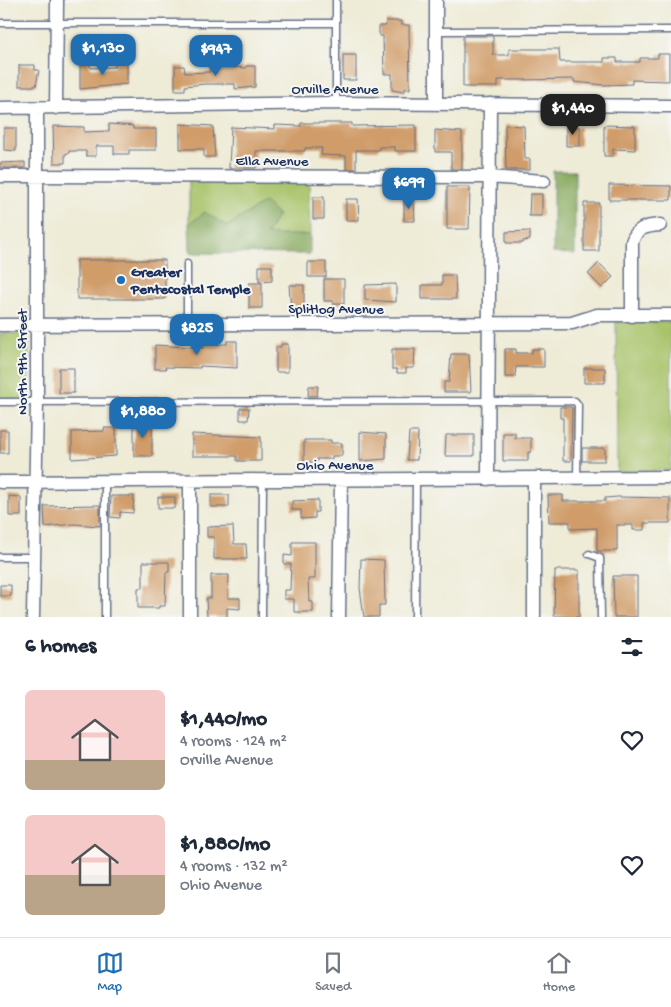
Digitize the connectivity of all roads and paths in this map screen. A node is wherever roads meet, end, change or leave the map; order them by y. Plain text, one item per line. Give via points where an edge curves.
1 (57, 0) edge
2 (336, 0) edge
3 (436, 0) edge
4 (0, 23) edge
5 (57, 23) junction
6 (336, 23) junction
7 (671, 30) edge
8 (436, 31) junction
9 (336, 103) junction
10 (436, 103) junction
11 (490, 104) junction
12 (671, 106) edge
13 (0, 108) edge
14 (37, 108) junction
15 (56, 108) junction
16 (0, 176) edge
17 (37, 176) junction
18 (489, 176) junction
19 (544, 181) dead end
20 (660, 224) dead end
21 (187, 264) dead end
22 (671, 315) edge
23 (632, 316) junction
24 (187, 324) junction
25 (490, 324) junction
26 (0, 325) edge
27 (37, 325) junction
28 (488, 401) junction
29 (0, 402) edge
30 (37, 402) junction
31 (671, 477) edge
32 (488, 478) junction
33 (577, 479) junction
34 (341, 480) junction
35 (416, 480) junction
36 (534, 480) junction
37 (263, 481) junction
38 (0, 482) edge
39 (36, 482) junction
40 (105, 482) junction
41 (190, 482) junction
42 (589, 554) dead end
43 (0, 557) edge
44 (33, 557) junction
45 (33, 617) edge
46 (105, 617) edge
47 (190, 617) edge
48 (262, 617) edge
49 (339, 617) edge
50 (415, 617) edge
51 (534, 617) edge
52 (601, 617) edge

1 - 5 street
2 - 6 lane
3 - 8 street
4 - 5 lane
5 - 6 lane
5 - 15 street
6 - 9 lane
7 - 8 lane
8 - 10 street
9 - 10 street, Orville Avenue
9 - 15 street, Orville Avenue
10 - 11 street, Orville Avenue
11 - 12 street, Orville Avenue
11 - 18 street
13 - 14 street, Orville Avenue
14 - 15 street, Orville Avenue
14 - 17 street, North 9th Street
16 - 17 street, Ella Avenue
17 - 18 street, Ella Avenue
17 - 27 street, North 9th Street
18 - 19 street, Ella Avenue
18 - 25 street
20 - 23 street via 634,234
21 - 24 lane
22 - 23 street, Splitlog Avenue
23 - 25 street, Splitlog Avenue via 596,315 572,323
24 - 25 street, Splitlog Avenue
24 - 27 street, Splitlog Avenue
25 - 28 street
26 - 27 street, Splitlog Avenue
27 - 30 street, North 9th Street
28 - 30 lane
28 - 32 street
28 - 33 lane via 575,401 578,404
29 - 30 lane
30 - 39 street, North 9th Street
31 - 33 street, Ohio Avenue
32 - 35 street, Ohio Avenue
32 - 36 street, Ohio Avenue
33 - 36 street, Ohio Avenue
34 - 35 street, Ohio Avenue
34 - 37 street, Ohio Avenue
34 - 49 street
35 - 50 lane
36 - 51 street
37 - 41 street, Ohio Avenue
37 - 48 lane
38 - 39 street, Ohio Avenue
39 - 40 street, Ohio Avenue
39 - 44 street, North 9th Street
40 - 41 street, Ohio Avenue
40 - 46 lane
41 - 47 street
42 - 52 lane via 600,558
43 - 44 lane
44 - 45 street, North 9th Street

